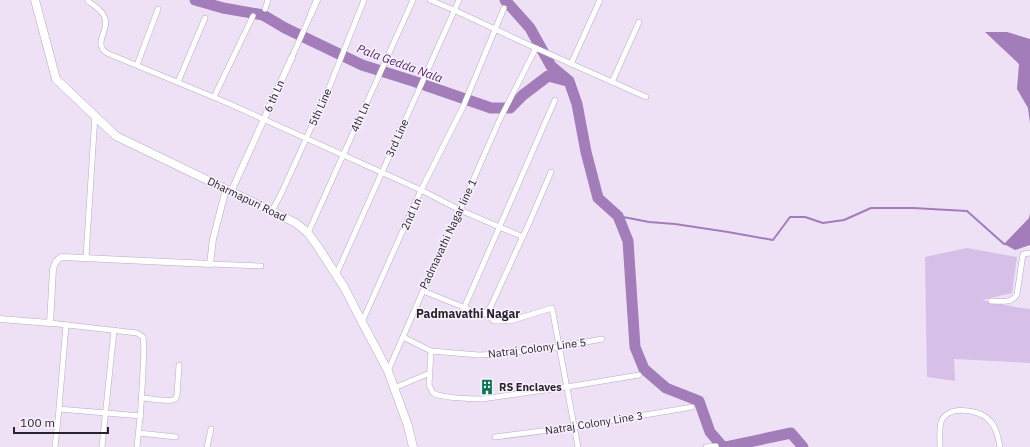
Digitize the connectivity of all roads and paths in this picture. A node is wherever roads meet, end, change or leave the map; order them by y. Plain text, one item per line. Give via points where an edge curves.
1 (35, 0) edge
2 (268, 0) edge
3 (317, 0) edge
4 (364, 0) edge
5 (413, 0) edge
6 (430, 0) edge
7 (459, 0) edge
8 (600, 0) edge
9 (88, 1) edge
10 (504, 8) dead end
11 (158, 9) dead end
12 (265, 9) dead end
13 (454, 10) junction
14 (311, 14) joint
15 (253, 16) dead end
16 (205, 18) dead end
17 (639, 22) dead end
18 (495, 30) junction
19 (536, 48) junction
20 (292, 58) joint
21 (571, 64) junction
22 (137, 65) junction
23 (178, 82) junction
24 (612, 82) junction
25 (214, 97) junction
26 (646, 97) dead end
27 (555, 100) dead end
28 (95, 115) junction
29 (264, 119) junction
30 (306, 138) junction
31 (343, 154) junction
32 (382, 172) junction
33 (551, 172) dead end
34 (421, 190) junction
35 (228, 191) junction
36 (460, 210) junction
37 (272, 211) junction
38 (499, 226) junction
39 (308, 234) junction
40 (523, 237) junction
41 (1030, 253) edge
42 (86, 257) junction
43 (210, 264) junction
44 (261, 266) dead end
45 (336, 275) junction
46 (423, 290) junction
47 (990, 301) dead end
48 (464, 308) junction
49 (485, 313) junction
50 (0, 319) edge
51 (362, 322) junction
52 (50, 323) junction
53 (66, 325) junction
54 (114, 330) junction
55 (403, 337) junction
56 (602, 339) dead end
57 (560, 347) junction
58 (431, 351) junction
59 (179, 365) dead end
60 (388, 371) junction
61 (430, 373) junction
62 (639, 374) dead end
63 (567, 387) junction
64 (394, 388) junction
65 (142, 398) junction
66 (692, 407) dead end
67 (59, 409) junction
68 (106, 412) junction
69 (141, 416) junction
70 (574, 427) junction
71 (211, 430) dead end
72 (139, 433) junction
73 (176, 437) dead end
74 (496, 437) dead end
75 (716, 446) dead end
76 (55, 447) edge
77 (102, 447) edge
78 (137, 447) edge
79 (207, 447) edge
80 (413, 447) edge
81 (578, 447) edge
82 (706, 447) edge
83 (940, 447) edge
84 (1000, 447) edge

1 - 28 main road, Dharmapuri Road via 56,79
2 - 12 street
3 - 14 street, 6 th Ln
4 - 30 street, 5th Line
5 - 31 street, 4th Ln
6 - 13 street
7 - 13 street, 3rd Line
8 - 21 street
9 - 22 street via 105,18 102,48 109,54
10 - 18 street, 2nd Ln
11 - 22 street
13 - 18 street
13 - 32 street, 3rd Line
14 - 20 street, 6 th Ln
15 - 25 street
16 - 23 street
17 - 24 street
18 - 19 street
18 - 34 street, 2nd Ln via 463,106
19 - 21 street
19 - 36 street, Padmavathi Nagar line 1 via 500,119
20 - 29 street, 6 th Ln
21 - 24 street
22 - 23 street
23 - 25 street
24 - 26 street
25 - 29 street
27 - 38 street
28 - 35 main road, Dharmapuri Road via 116,136
28 - 42 street
29 - 30 street
29 - 35 street, 6 th Ln
30 - 31 street
30 - 37 street, 5th Line
31 - 32 street
31 - 39 street, 4th Ln
32 - 34 street
32 - 45 street, 3rd Line
33 - 40 street
34 - 36 street
34 - 51 street, 2nd Ln
35 - 37 main road, Dharmapuri Road
35 - 43 street, 6 th Ln via 213,239
36 - 38 street
36 - 46 street, Padmavathi Nagar line 1
37 - 39 main road, Dharmapuri Road via 296,223
38 - 40 street
38 - 48 street
39 - 45 main road, Dharmapuri Road
40 - 49 street via 491,306
41 - 47 street via 1023,254 1017,294 1014,298
42 - 43 street
42 - 52 street via 69,256 57,259 53,269
43 - 44 street
45 - 51 main road, Dharmapuri Road
46 - 48 street
46 - 55 street, Padmavathi Nagar line 1
48 - 49 street
49 - 57 street via 494,321 510,321 552,308
50 - 52 street
51 - 60 main road, Dharmapuri Road
52 - 53 street
53 - 54 street
53 - 67 street
54 - 65 street via 137,333 143,337
54 - 68 street
55 - 58 street, Natraj Colony Line 5
55 - 60 street, Padmavathi Nagar line 1
56 - 57 street, Natraj Colony Line 5
57 - 58 street, Natraj Colony Line 5 via 473,355
57 - 63 street
58 - 61 street
59 - 65 street via 177,395 173,400
60 - 64 main road, Dharmapuri Road
61 - 63 street via 429,385 435,394 470,399
61 - 64 street
62 - 63 street
63 - 70 street
64 - 80 main road, Dharmapuri Road
65 - 69 street
66 - 70 street, Natraj Colony Line 3
67 - 68 street
67 - 76 street
68 - 69 street
68 - 77 street
69 - 72 street
70 - 74 street, Natraj Colony Line 3
70 - 81 street
71 - 79 street
72 - 73 street
72 - 78 street
75 - 82 street
83 - 84 street via 940,429 944,417 960,410 976,411 988,418 996,430

